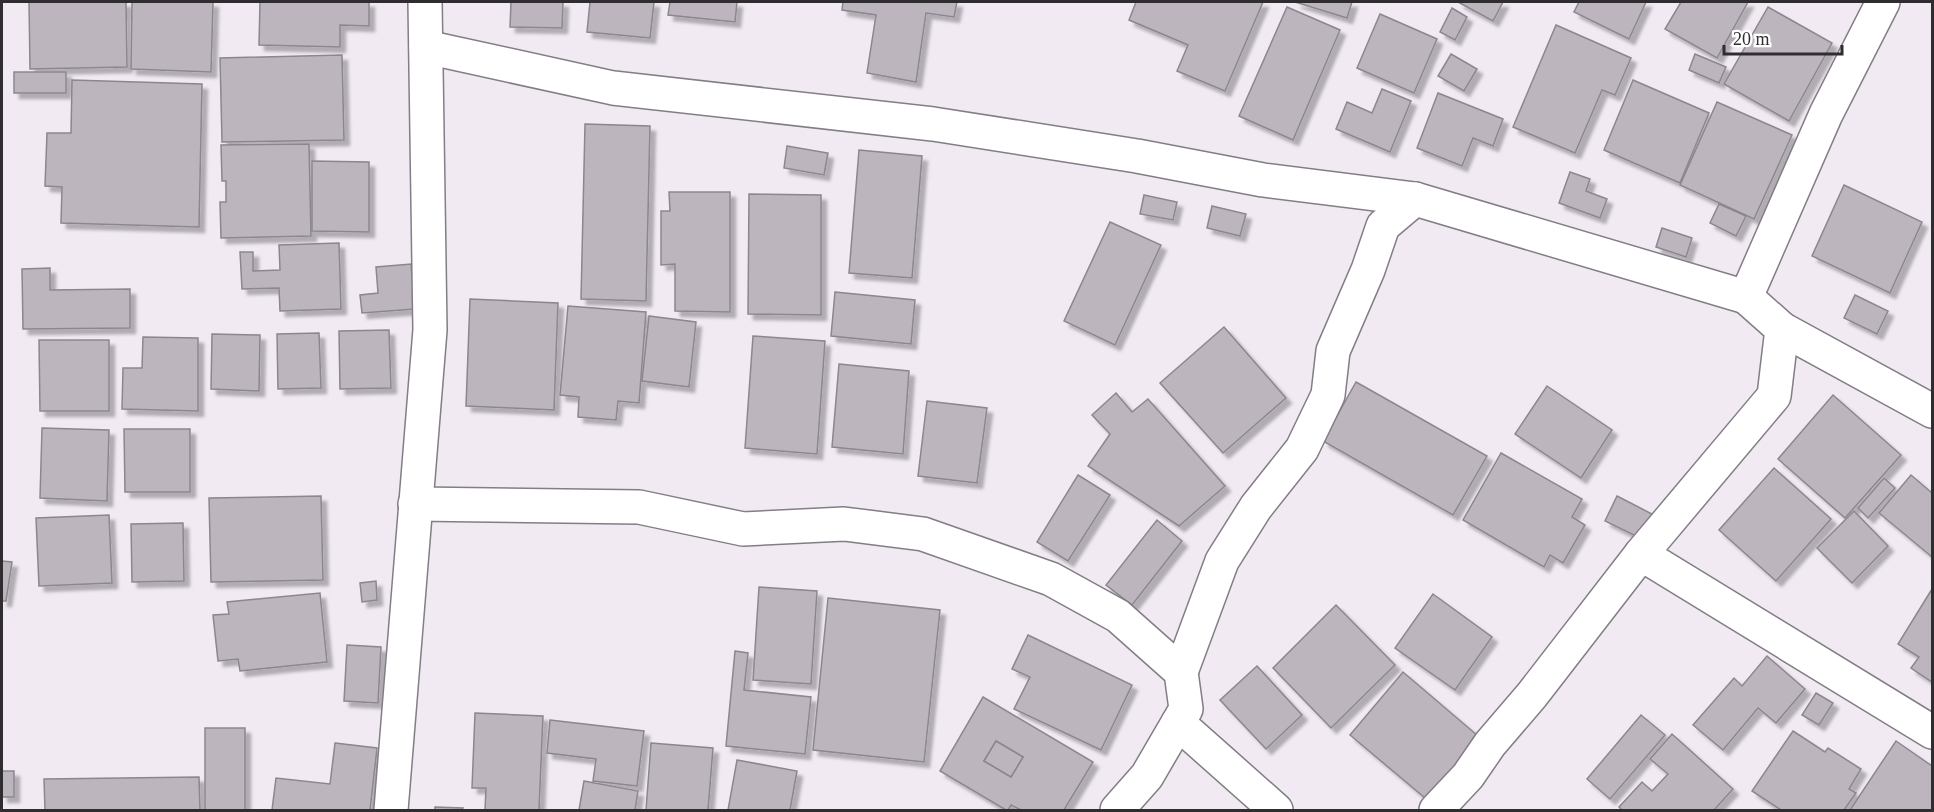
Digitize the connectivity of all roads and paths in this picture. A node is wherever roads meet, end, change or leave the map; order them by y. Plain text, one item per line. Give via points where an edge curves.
1 (425, 2) edge
2 (1883, 2) edge
3 (426, 47) junction
4 (1415, 199) junction
5 (1746, 297) junction
6 (1782, 329) junction
7 (1932, 411) edge
8 (415, 504) junction
9 (1641, 554) junction
10 (1181, 672) junction
11 (1178, 723) junction
12 (1932, 732) edge
13 (1467, 776) junction
14 (391, 810) edge
15 (1117, 810) edge
16 (1276, 810) edge
17 (1436, 810) edge
18 (1461, 810) edge

1 - 3 street
2 - 5 street via 1826,114
3 - 4 street via 613,88 933,124 1263,180
3 - 8 street via 430,330
4 - 5 street
4 - 10 street via 1383,226 1333,351 1328,395 1302,449 1256,507 1222,561
5 - 6 street
6 - 7 street
6 - 9 street via 1774,396
8 - 10 street via 639,507 743,530 844,524 922,534 1051,579 1118,616
8 - 14 street
9 - 12 street
9 - 13 street
10 - 11 street via 1186,709
11 - 15 street via 1147,776
11 - 16 street
13 - 17 street
13 - 18 street

